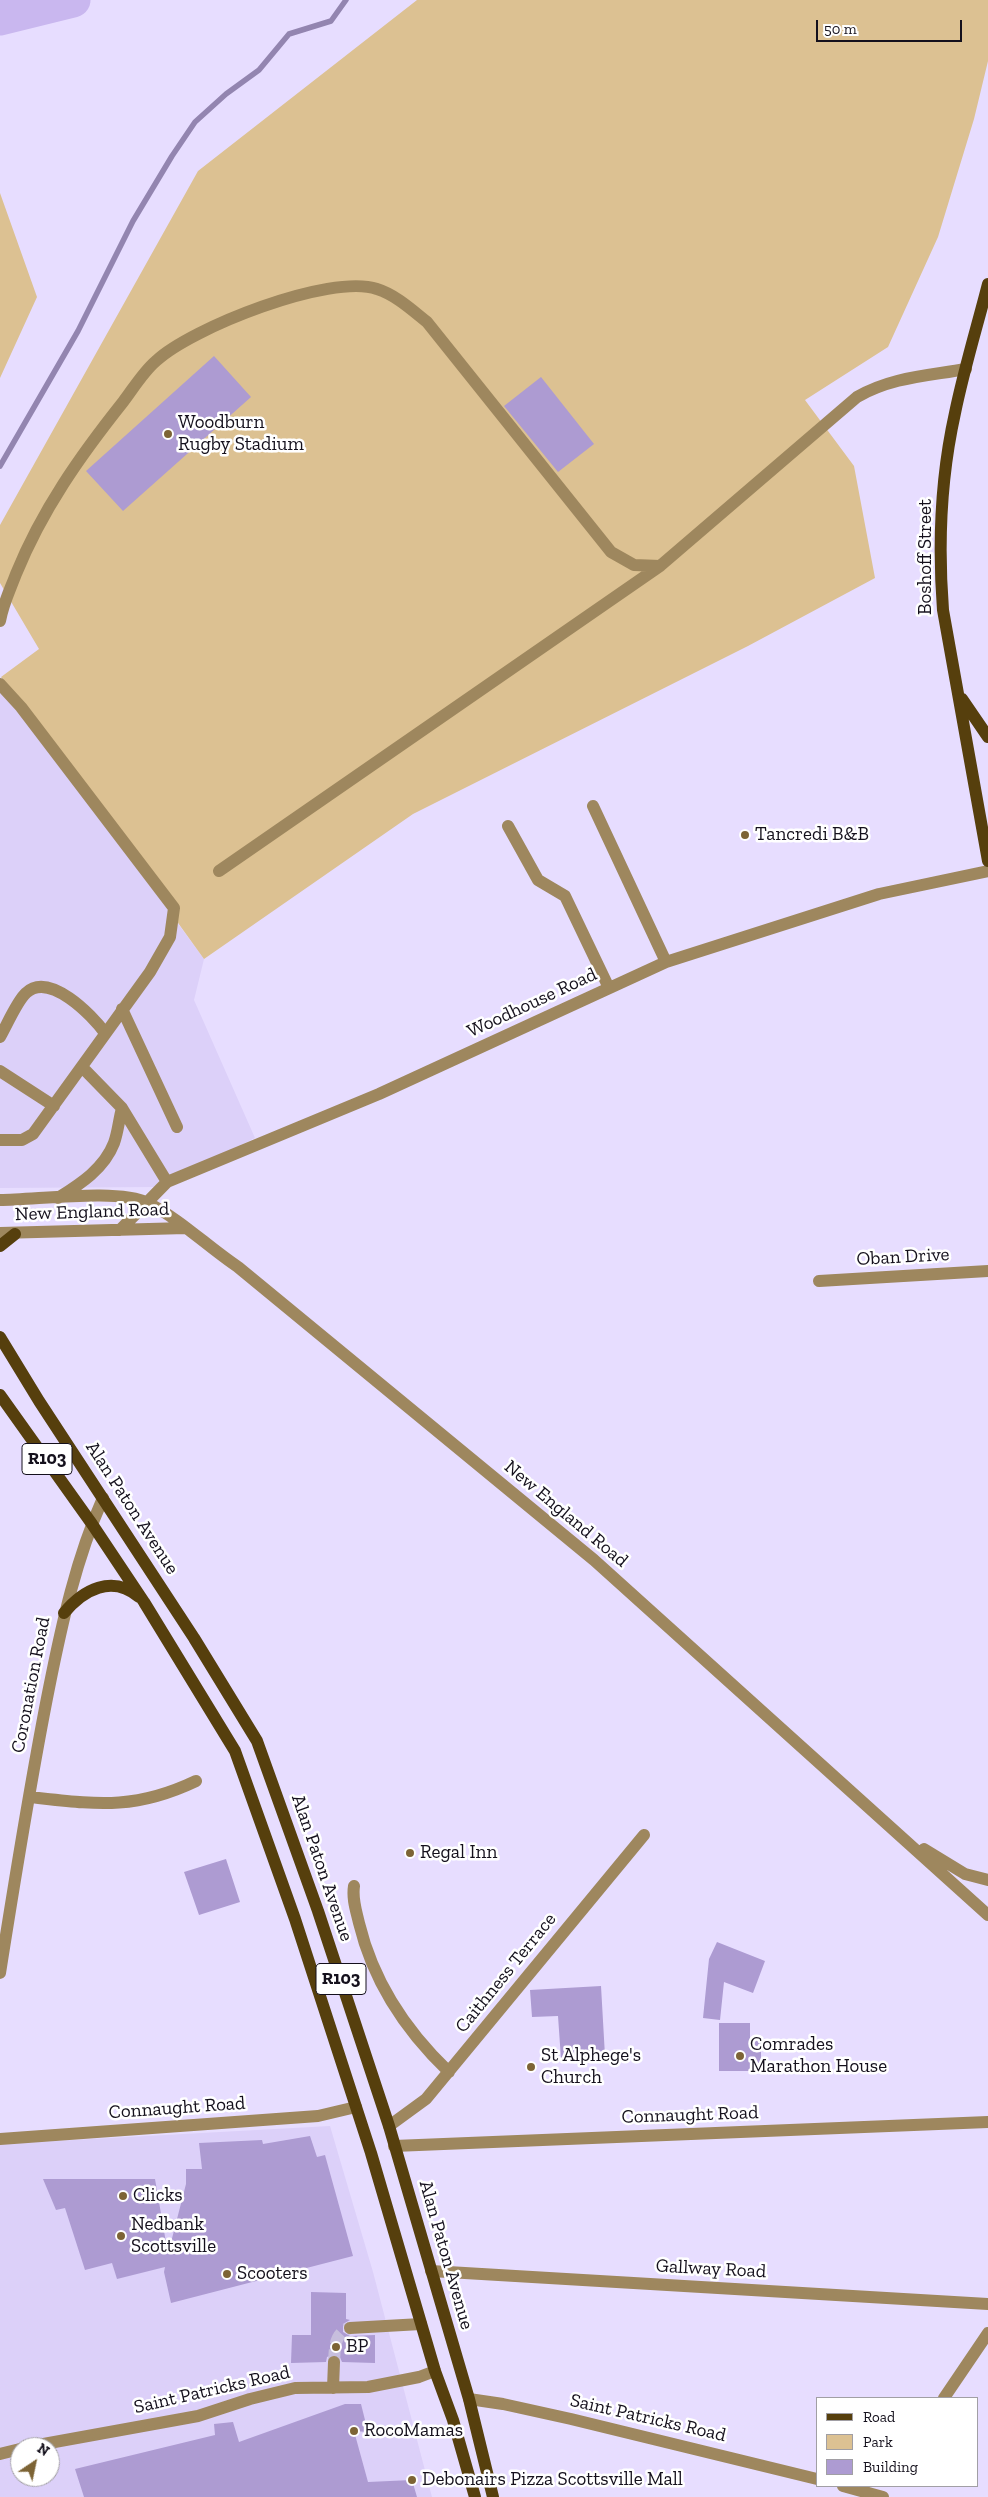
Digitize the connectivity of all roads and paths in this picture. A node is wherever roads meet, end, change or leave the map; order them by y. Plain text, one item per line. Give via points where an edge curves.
1 (988, 284) edge
2 (966, 368) junction
3 (660, 566) junction
4 (0, 621) edge
5 (0, 684) edge
6 (960, 695) junction
7 (988, 737) edge
8 (593, 806) dead end
9 (508, 826) dead end
10 (988, 861) edge
11 (988, 871) edge
12 (218, 872) dead end
13 (666, 962) junction
14 (609, 988) junction
15 (122, 1009) junction
16 (105, 1033) junction
17 (0, 1037) edge
18 (82, 1067) junction
19 (0, 1071) edge
20 (54, 1106) junction
21 (122, 1108) junction
22 (177, 1127) dead end
23 (0, 1140) edge
24 (167, 1182) junction
25 (58, 1198) junction
26 (0, 1200) edge
27 (147, 1202) junction
28 (186, 1228) junction
29 (120, 1230) junction
30 (0, 1233) edge
31 (15, 1234) junction
32 (0, 1246) edge
33 (988, 1271) edge
34 (819, 1281) dead end
35 (0, 1337) edge
36 (0, 1395) edge
37 (104, 1498) junction
38 (92, 1524) junction
39 (144, 1602) junction
40 (64, 1613) junction
41 (196, 1781) dead end
42 (29, 1797) junction
43 (644, 1835) dead end
44 (911, 1843) junction
45 (988, 1880) edge
46 (354, 1886) dead end
47 (988, 1915) edge
48 (1, 1966) edge
49 (449, 2072) junction
50 (356, 2107) junction
51 (988, 2122) edge
52 (389, 2126) junction
53 (0, 2139) edge
54 (394, 2146) junction
55 (431, 2271) junction
56 (988, 2304) edge
57 (421, 2324) junction
58 (350, 2328) dead end
59 (988, 2333) edge
60 (334, 2362) tunnel mouth
61 (435, 2371) junction
62 (333, 2388) junction
63 (945, 2397) edge
64 (469, 2399) junction
65 (60, 2441) edge
66 (816, 2479) edge
67 (845, 2487) edge
68 (882, 2493) edge
69 (861, 2494) edge
70 (475, 2497) edge
71 (493, 2497) edge

1 - 2 main road, Boshoff Street
2 - 3 street via 895,381 857,397
2 - 6 main road, Boshoff Street via 948,451 942,519 943,610
3 - 4 street via 634,565 611,552 427,322 401,301 377,288 326,288 254,309 192,336 156,361 78,460 28,544 2,608
3 - 12 street
5 - 15 street via 174,908 170,937 150,972
6 - 7 main road
6 - 10 main road, Boshoff Street
8 - 13 street
9 - 14 street via 538,880 566,896
11 - 13 street, Woodhouse Road via 879,894
13 - 14 street, Woodhouse Road
14 - 24 street, Woodhouse Road via 379,1094
15 - 16 street
15 - 22 street
16 - 17 street via 93,1017 72,1000 45,986 25,993
16 - 18 street
18 - 20 street
18 - 21 street
19 - 20 street
20 - 23 street via 33,1134 22,1140
21 - 24 street
21 - 25 street via 114,1144 100,1166 84,1182
24 - 27 street, Woodhouse Road
25 - 26 street, New England Road
25 - 27 street, New England Road via 117,1196
27 - 28 street, New England Road
27 - 29 street, Woodhouse Road
28 - 29 street, New England Road
28 - 44 street, New England Road via 238,1267 594,1560
29 - 31 street, New England Road
30 - 31 street, New England Road
31 - 32 main road
33 - 34 street, Oban Drive
35 - 37 main road, Alan Paton Avenue / R103 via 39,1402
36 - 38 main road, R103
37 - 38 street, Coronation Road
37 - 52 main road, Alan Paton Avenue / R103 via 257,1741 318,1911
38 - 39 main road, R103
38 - 40 street, Coronation Road
39 - 40 main road via 131,1590 107,1587 82,1594
39 - 50 main road, R103 via 235,1751 295,1919
40 - 42 street, Coronation Road
41 - 42 street via 170,1793 103,1805
42 - 48 street, Coronation Road
43 - 49 street, Caithness Terrace
44 - 45 street, New England Road via 965,1874
44 - 47 street, New England Road
46 - 49 street via 352,1897 364,1943 381,1984 411,2032
49 - 52 street, Caithness Terrace via 426,2099
50 - 53 street, Connaught Road via 318,2116
50 - 57 main road, R103
51 - 54 street, Connaught Road
52 - 54 main road, Alan Paton Avenue / R103
54 - 55 main road, Alan Paton Avenue / R103
55 - 56 street, Gallway Road
55 - 64 main road, Alan Paton Avenue / R103
57 - 58 street
57 - 61 main road, R103
59 - 63 street
60 - 62 street
61 - 62 street, Saint Patricks Road via 368,2387
61 - 70 main road, R103
62 - 65 street, Saint Patricks Road via 295,2388 198,2416
64 - 66 street, Saint Patricks Road via 571,2419
64 - 71 main road, Alan Paton Avenue / R103
67 - 69 street
68 - 69 street

